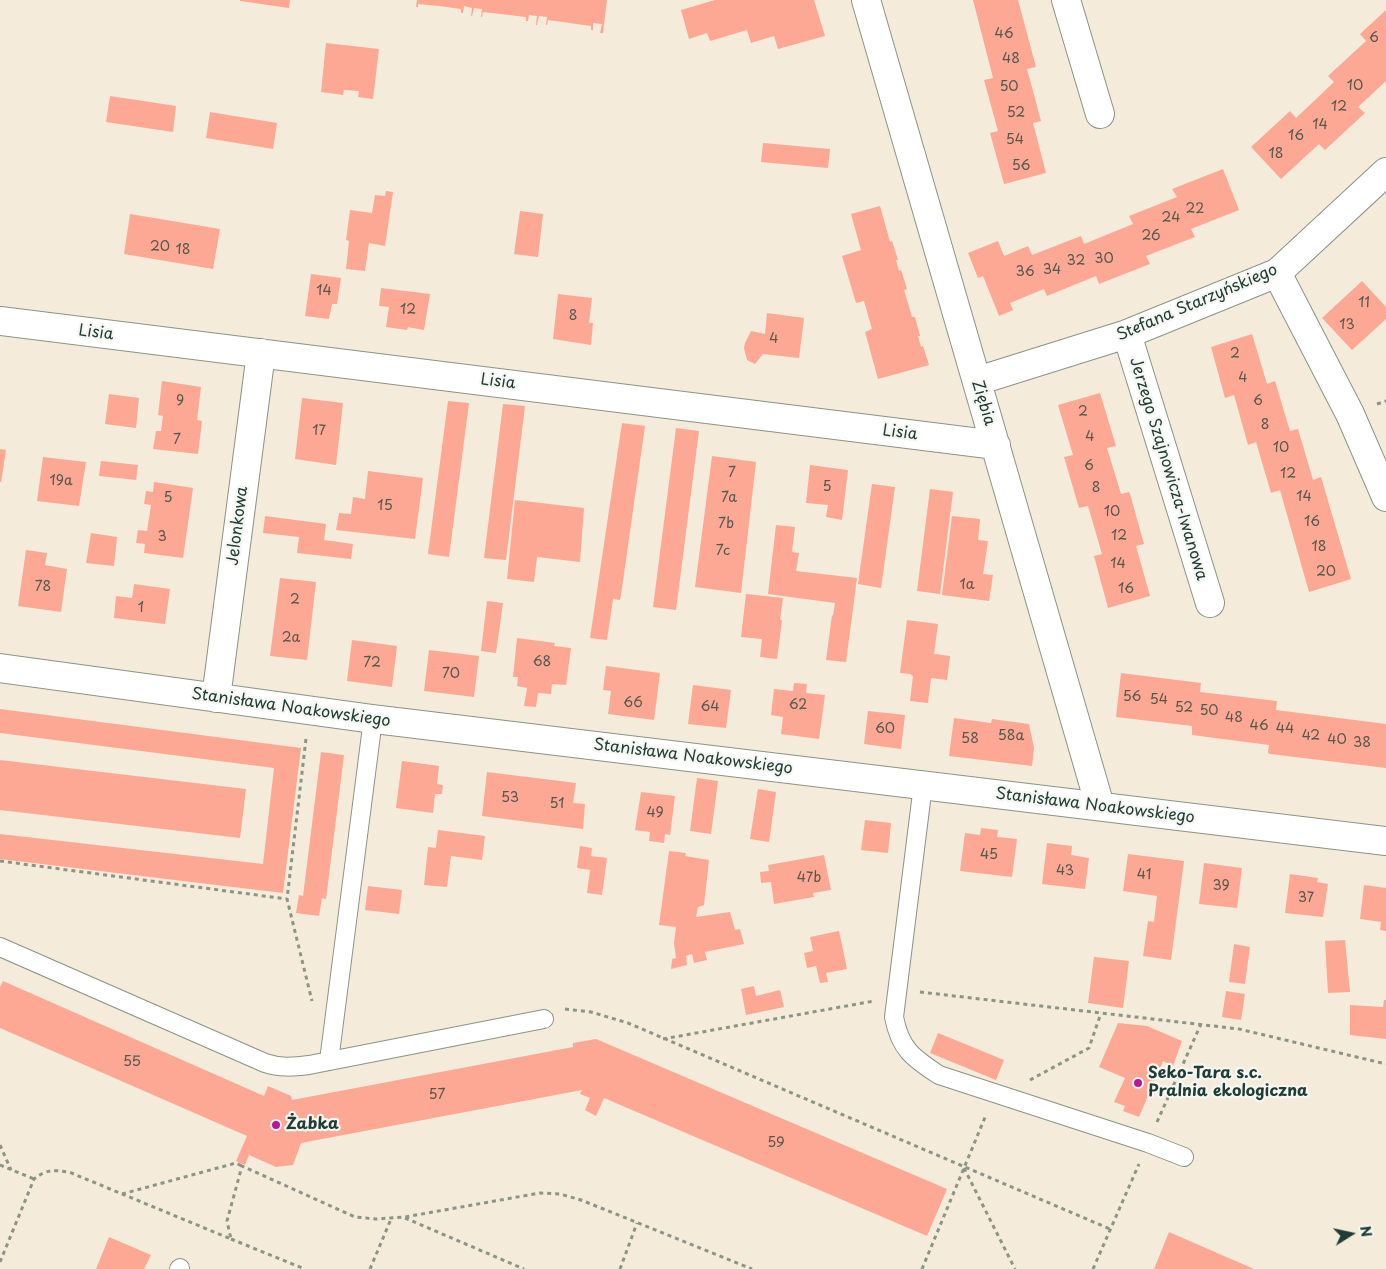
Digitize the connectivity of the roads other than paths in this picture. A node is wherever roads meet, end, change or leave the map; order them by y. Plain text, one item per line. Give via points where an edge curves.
1 (866, 0) edge
2 (1066, 0) edge
3 (1100, 114) dead end
4 (1386, 172) edge
5 (1277, 273) junction
6 (0, 321) edge
7 (1127, 334) junction
8 (260, 353) junction
9 (977, 381) junction
10 (996, 445) junction
11 (1386, 497) edge
12 (1210, 603) dead end
13 (0, 668) edge
14 (216, 698) junction
15 (373, 719) junction
16 (923, 785) junction
17 (1100, 806) junction
18 (1386, 841) edge
19 (0, 947) edge
20 (544, 1019) road end
21 (329, 1061) junction
22 (1184, 1157) dead end

1 - 9 street, Ziębia
2 - 3 street
4 - 5 street, Stefana Starzyńskiego
5 - 7 street, Stefana Starzyńskiego
5 - 11 street via 1350,414
6 - 8 street, Lisia
7 - 9 street, Stefana Starzyńskiego
7 - 12 street, Jerzego Szajnowicza-Iwanowa
8 - 10 street, Lisia
8 - 14 street, Jelonkowa
9 - 10 street, Ziębia
10 - 17 street, Ziębia
13 - 14 street, Stanisława Noakowskiego
14 - 15 street, Stanisława Noakowskiego
15 - 16 street, Stanisława Noakowskiego
15 - 21 lane
16 - 17 street, Stanisława Noakowskiego
16 - 22 lane via 894,1016 901,1041 914,1058 939,1075
17 - 18 street, Stanisława Noakowskiego
19 - 21 lane via 265,1063 292,1067
20 - 21 lane

